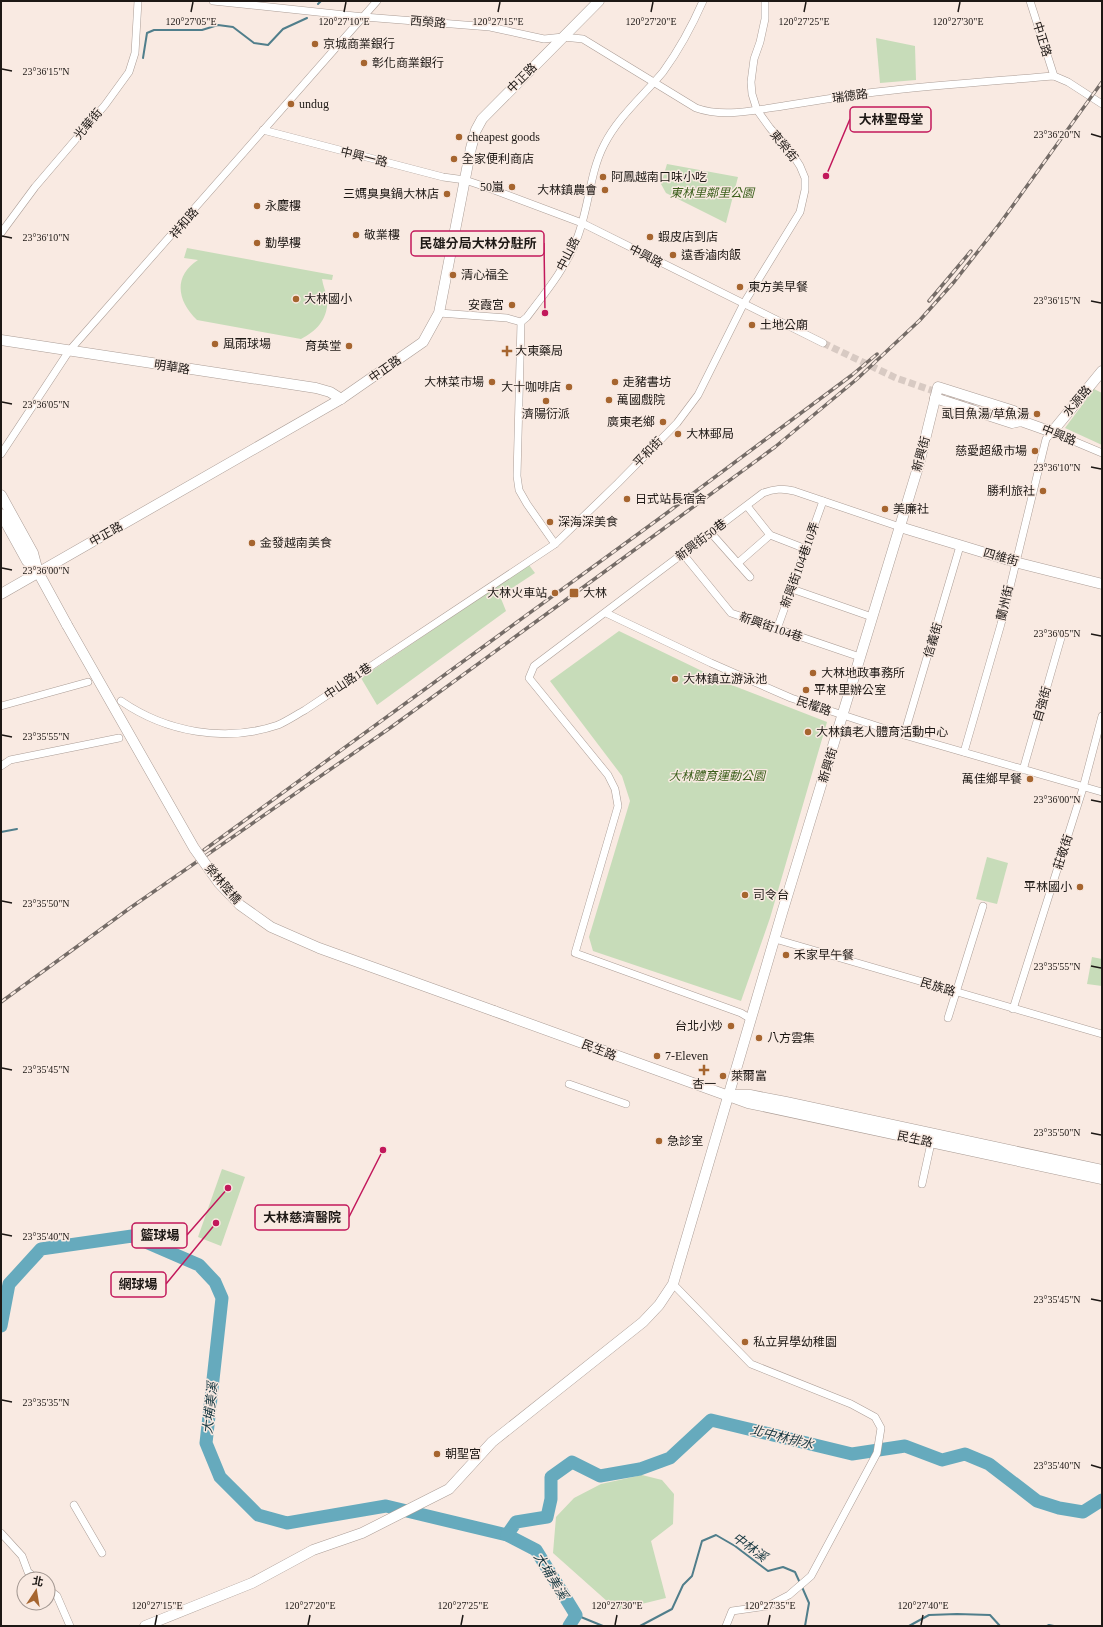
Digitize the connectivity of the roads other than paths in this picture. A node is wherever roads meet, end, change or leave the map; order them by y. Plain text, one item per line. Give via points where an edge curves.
1 (138, 1) edge
2 (214, 1) edge
3 (378, 1) edge
4 (599, 1) edge
5 (703, 1) edge
6 (765, 1) edge
7 (1030, 1) edge
8 (364, 17) junction
9 (563, 36) junction
10 (1054, 76) junction
11 (654, 82) junction
12 (1102, 104) edge
13 (757, 110) junction
14 (263, 130) junction
15 (465, 180) junction
16 (582, 223) junction
17 (1, 233) edge
18 (744, 303) junction
19 (439, 313) junction
20 (521, 322) junction
21 (1, 340) edge
22 (823, 343) tunnel mouth
23 (70, 351) junction
24 (1102, 371) edge
25 (935, 398) junction
26 (341, 399) junction
27 (1018, 420) junction
28 (1052, 432) junction
29 (1, 454) edge
30 (1102, 454) edge
31 (1, 494) edge
32 (823, 501) junction
33 (747, 506) junction
34 (1, 514) edge
35 (900, 527) junction
36 (711, 533) junction
37 (770, 535) junction
38 (555, 544) junction
39 (960, 546) junction
40 (806, 549) junction
41 (682, 554) junction
42 (1015, 562) junction
43 (738, 563) junction
44 (38, 572) junction
45 (750, 577) dead end
46 (1102, 584) edge
47 (792, 589) junction
48 (1, 594) edge
49 (606, 613) junction
50 (872, 617) junction
51 (777, 629) junction
52 (1061, 638) dead end
53 (860, 657) junction
54 (88, 682) dead end
55 (121, 701) dead end
56 (1, 706) edge
57 (843, 716) junction
58 (1102, 716) edge
59 (904, 735) junction
60 (119, 738) dead end
61 (964, 752) junction
62 (1, 766) edge
63 (1023, 770) junction
64 (1083, 788) junction
65 (1102, 792) edge
66 (984, 906) dead end
67 (775, 939) junction
68 (956, 992) junction
69 (1014, 1009) junction
70 (494, 1011) joint
71 (948, 1018) dead end
72 (751, 1019) junction
73 (1102, 1034) edge
74 (569, 1084) dead end
75 (728, 1095) junction
76 (626, 1104) dead end
77 (931, 1143) junction
78 (1102, 1170) edge
79 (1102, 1179) edge
80 (922, 1184) dead end
81 (673, 1284) junction
82 (74, 1505) dead end
83 (1, 1533) edge
84 (102, 1553) dead end
85 (28, 1571) edge
86 (56, 1595) edge
87 (70, 1626) edge
88 (145, 1626) edge
89 (726, 1626) edge

1 - 17 street, 光華街 via 135,53 129,72 35,187
2 - 8 street, 西榮路
3 - 8 street, 祥和路
4 - 9 main road, 中正路
5 - 11 street, 中山路 via 677,51
6 - 13 street, 東榮街 via 765,19 751,82
7 - 10 street, 中正路
8 - 9 street, 西榮路 via 490,27 544,39
8 - 14 street, 祥和路
9 - 11 street, 西榮路 via 583,39
9 - 15 main road, 中正路 via 482,119 474,136
10 - 12 street
10 - 13 street, 瑞德路 via 875,92
11 - 13 street, 瑞德路 via 696,108 709,113
11 - 16 street, 中山路 via 616,125 604,145 597,162
13 - 18 street, 東榮街 via 800,166 805,178 805,190 800,212
14 - 15 street, 中興一路 via 443,177
14 - 23 street, 祥和路
15 - 16 street, 中興路
15 - 19 main road, 中正路
16 - 18 street, 中興路
16 - 20 street, 中山路 via 576,241 559,273
18 - 22 street, 中興路
18 - 38 street, 平和街 via 698,395 681,417 618,484
19 - 20 street via 507,318
19 - 26 main road, 中正路 via 423,342
20 - 38 street via 517,476 519,490
21 - 23 main road, 明華路
23 - 26 main road, 明華路 via 316,388
23 - 29 street, 祥和路
24 - 28 main road, 水源路
25 - 27 main road via 1012,423
25 - 27 main road, 新興街 via 938,387 1014,411
25 - 35 main road, 新興街
26 - 44 main road, 中正路
27 - 28 main road, 中興路
28 - 30 street, 中興路
28 - 42 street, 蘭州街 via 1046,439
31 - 44 main road via 33,553
32 - 33 street, 新興街50巷 via 782,488 763,494
32 - 35 street, 新興街50巷
32 - 40 street, 新興街104巷10弄
33 - 36 street, 新興街50巷
33 - 37 street
34 - 44 main road via 27,561
35 - 39 main road, 四維街
35 - 50 main road, 新興街
36 - 41 street, 新興街50巷
36 - 43 street
37 - 40 street
37 - 43 street
38 - 55 street, 中山路1巷 via 280,724 230,734 194,731 156,722
39 - 42 main road, 四維街
39 - 59 street, 信義街
40 - 47 street, 新興街104巷10弄
41 - 49 street, 新興街50巷
41 - 51 street, 新興街104巷 via 731,613
42 - 46 main road, 四維街
42 - 61 street, 蘭州街 via 1001,624
43 - 45 street
44 - 48 main road, 中正路
44 - 70 main road, 榮林陸橋, bridge via 194,848 219,883 240,905 271,927 319,948
47 - 50 street
47 - 51 street, 新興街104巷10弄
49 - 57 street, 民權路 via 732,673
49 - 72 street, 新興街50巷 via 534,666 529,678 608,775 615,789 618,806 575,953 741,1013
50 - 53 main road, 新興街
51 - 53 street, 新興街104巷
52 - 63 street, 自強街
53 - 57 main road, 新興街
54 - 56 street
57 - 59 street, 民權路
57 - 67 main road, 新興街
58 - 64 street, 莊敬街
59 - 61 street, 民權路
60 - 62 street via 10,760
61 - 63 street, 民權路
63 - 64 street, 民權路
64 - 65 street, 民權路
64 - 69 street, 莊敬街
66 - 68 street
67 - 68 street, 民族路
67 - 72 main road, 新興街
68 - 69 street, 民族路
68 - 71 street
69 - 73 street, 民族路
70 - 75 main road, 民生路
72 - 75 main road, 新興街
74 - 76 street
75 - 77 main road, 民生路 via 748,1103
75 - 78 main road, 民生路 via 750,1095 786,1102
75 - 81 main road, 新興街
77 - 79 main road, 民生路
77 - 80 street
81 - 88 main road, 新興街 via 659,1305 642,1322 492,1442 449,1489 362,1533 313,1550 252,1583
81 - 89 street via 751,1364 851,1404 875,1416 881,1428 877,1453 812,1576 789,1595 768,1606 732,1611
82 - 84 street
83 - 85 street via 22,1556
86 - 87 street

